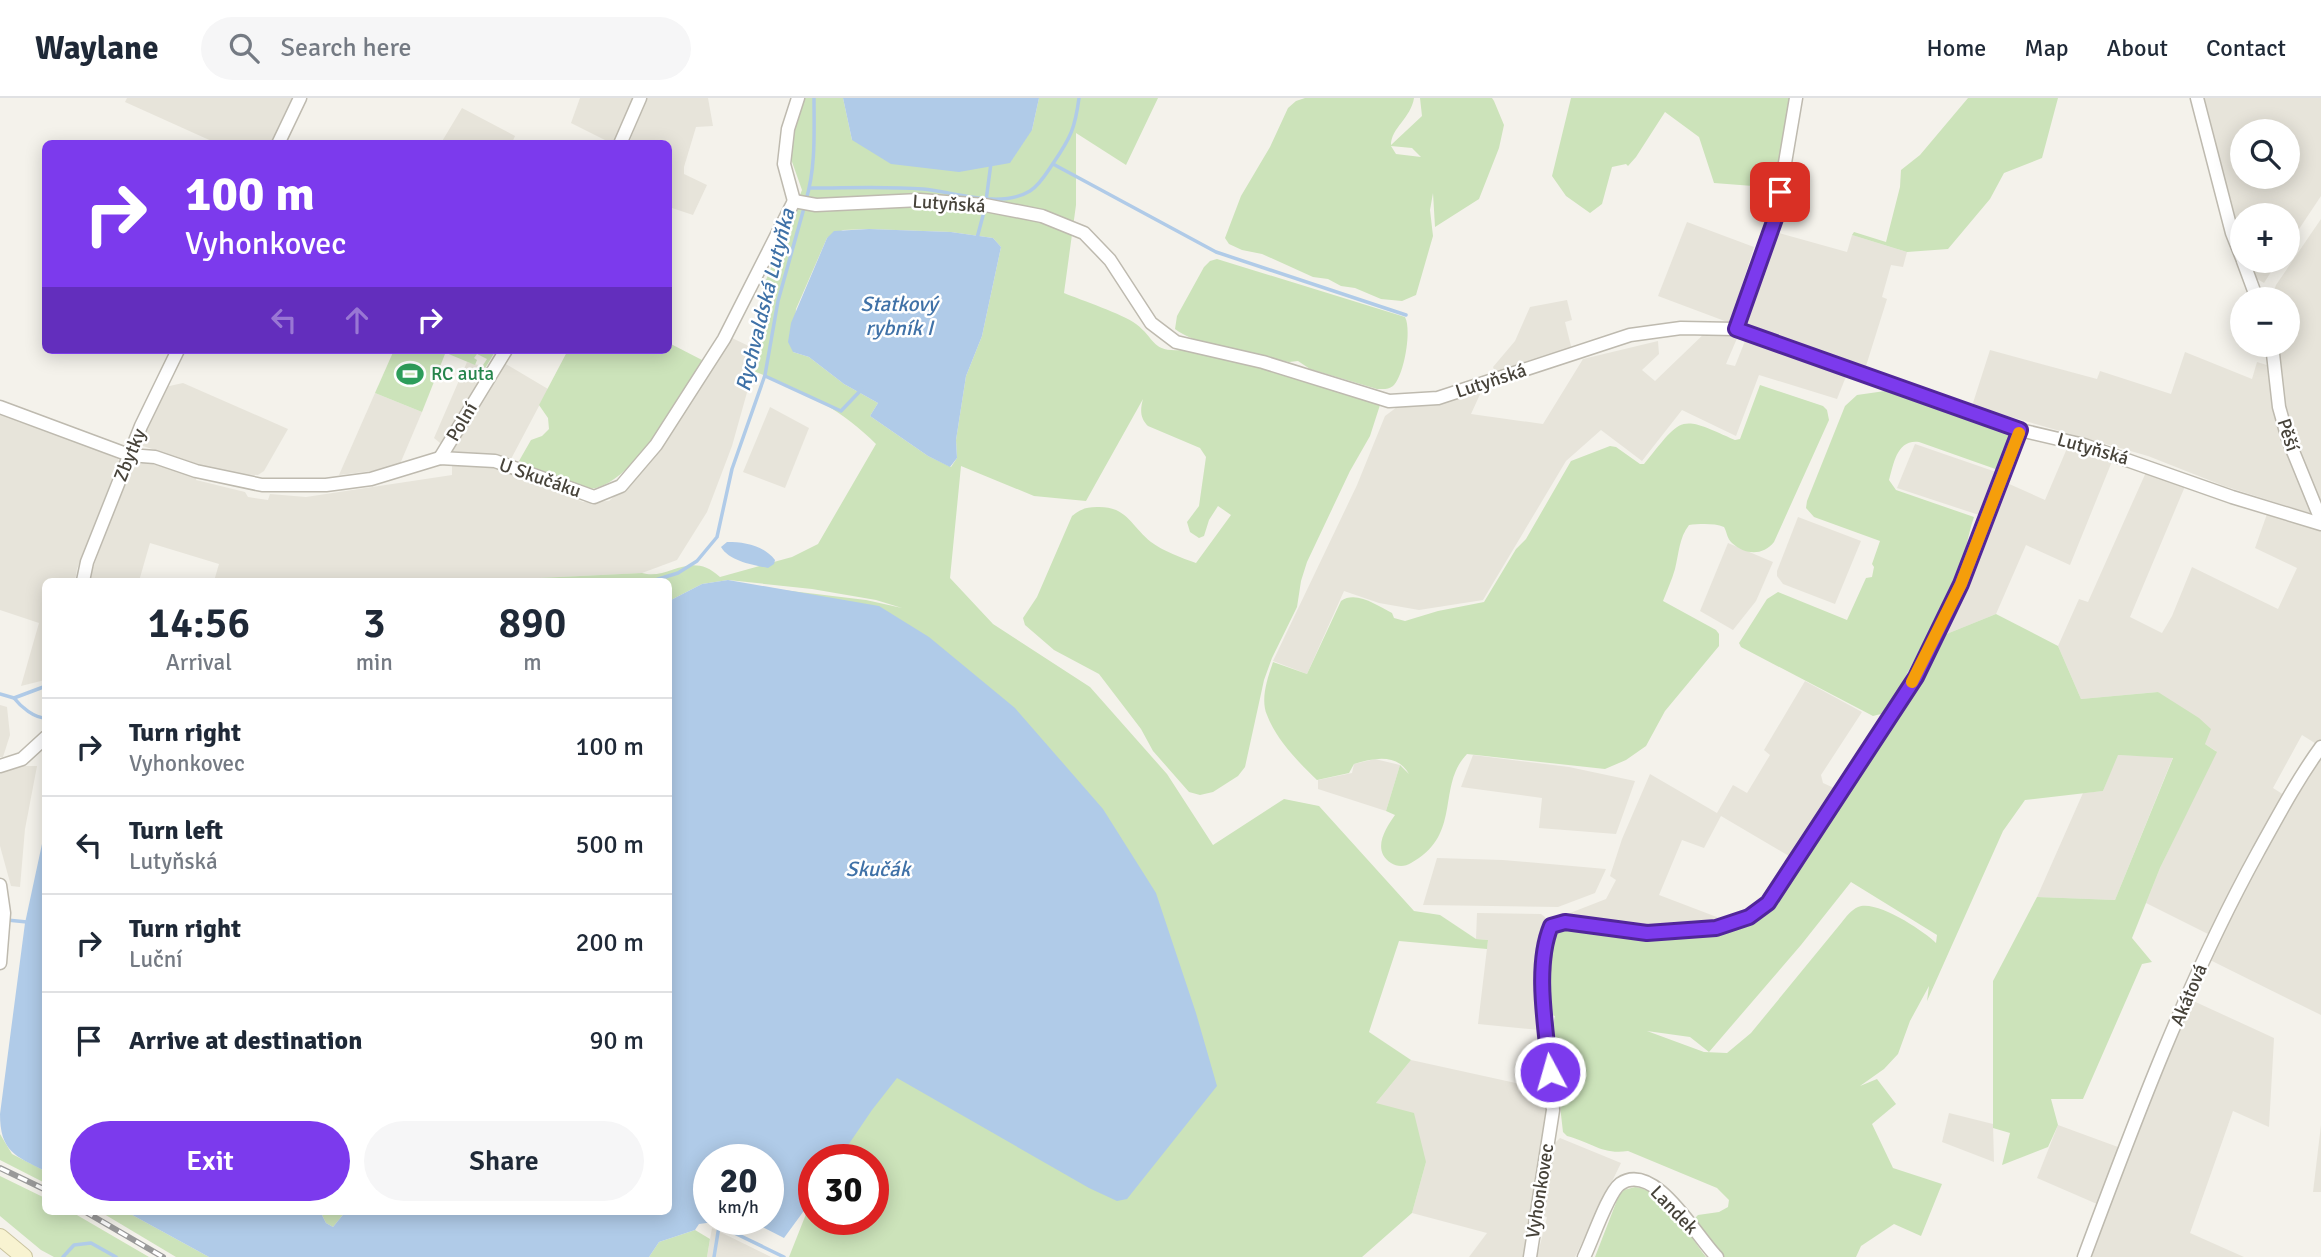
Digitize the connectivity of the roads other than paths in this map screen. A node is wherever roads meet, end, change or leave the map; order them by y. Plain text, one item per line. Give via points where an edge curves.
1 (300, 98) edge
2 (640, 98) edge
3 (798, 98) edge
4 (1796, 98) edge
5 (2197, 98) edge
6 (280, 140) edge
7 (622, 140) edge
8 (794, 201) junction
9 (2230, 225) edge
10 (1736, 329) junction
11 (176, 354) edge
12 (504, 354) edge
13 (2273, 357) edge
14 (0, 407) edge
15 (2020, 430) junction
16 (129, 455) junction
17 (440, 458) junction
18 (2321, 522) edge
19 (84, 578) edge
20 (42, 741) edge
21 (2321, 747) edge
22 (0, 766) edge
23 (0, 885) edge
24 (0, 963) edge
25 (0, 1237) edge
26 (24, 1257) edge
27 (1530, 1257) edge
28 (1584, 1257) edge
29 (1717, 1257) edge
30 (2084, 1257) edge

1 - 6 street
2 - 7 street
3 - 8 street via 784,164
4 - 10 street via 1776,216
5 - 9 street
8 - 10 street, Lutyňská via 817,205 920,200 1042,216 1084,233 1110,260 1150,323 1176,342 1263,362 1389,401 1438,398 1630,335 1681,328
8 - 17 street, U Skučáku via 724,338 656,445 621,486 594,497 495,461
10 - 15 street, Lutyňská
11 - 16 street, Zbytky
12 - 17 street, Polní
13 - 18 street, Pěší via 2288,439
14 - 16 street, U Skučáku
15 - 18 street, Lutyňská via 2084,445 2232,497
15 - 27 street, Vyhonkovec via 1961,584 1916,677 1768,903 1749,917 1716,928 1647,933 1565,922 1551,926 1546,936 1542,992 1553,1110
16 - 17 street, U Skučáku via 155,457 262,485 326,485 371,479
16 - 19 street, Zbytky
20 - 22 street via 22,759
21 - 30 street, Akátová via 2226,909 2132,1129
23 - 24 street via 5,913
25 - 26 main road
28 - 29 street, Landek via 1611,1196 1621,1184 1634,1180 1651,1182 1663,1192

